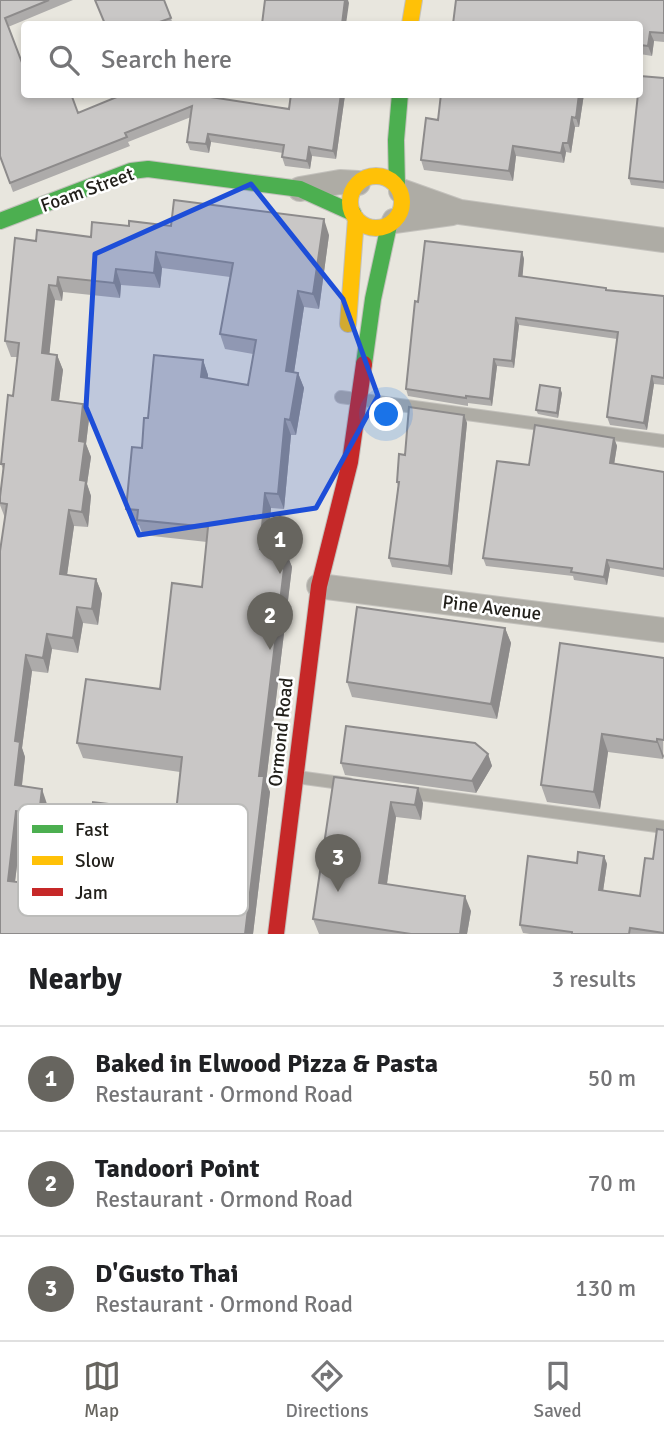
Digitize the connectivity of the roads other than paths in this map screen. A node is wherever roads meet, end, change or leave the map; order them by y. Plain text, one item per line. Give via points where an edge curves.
1 (414, 0) edge
2 (410, 21) edge
3 (400, 98) edge
4 (362, 175) junction
5 (399, 188) junction
6 (300, 189) junction
7 (460, 212) junction
8 (355, 216) junction
9 (0, 221) edge
10 (391, 223) junction
11 (664, 240) edge
12 (346, 344) dead end
13 (341, 397) dead end
14 (358, 400) junction
15 (664, 441) edge
16 (331, 472) dead end
17 (331, 537) junction
18 (319, 586) junction
19 (664, 630) edge
20 (297, 777) junction
21 (360, 786) edge
22 (388, 789) edge
23 (664, 827) edge
24 (276, 934) edge

1 - 2 street
3 - 5 street via 394,162
4 - 5 street via 384,176
4 - 6 street, Foam Street
4 - 8 street via 350,197
5 - 7 street
5 - 10 street via 402,207
6 - 8 street, Foam Street
6 - 9 street, Foam Street via 136,170
7 - 10 street
7 - 11 street
8 - 10 street via 371,227
8 - 12 street
10 - 14 street, Ormond Road via 373,299
13 - 14 lane
14 - 15 lane
14 - 17 street, Ormond Road via 350,462
16 - 17 street, Ormond Road
17 - 18 street, Ormond Road
18 - 19 street, Pine Avenue
18 - 20 street, Ormond Road
20 - 21 lane
20 - 24 street, Ormond Road
22 - 23 lane

